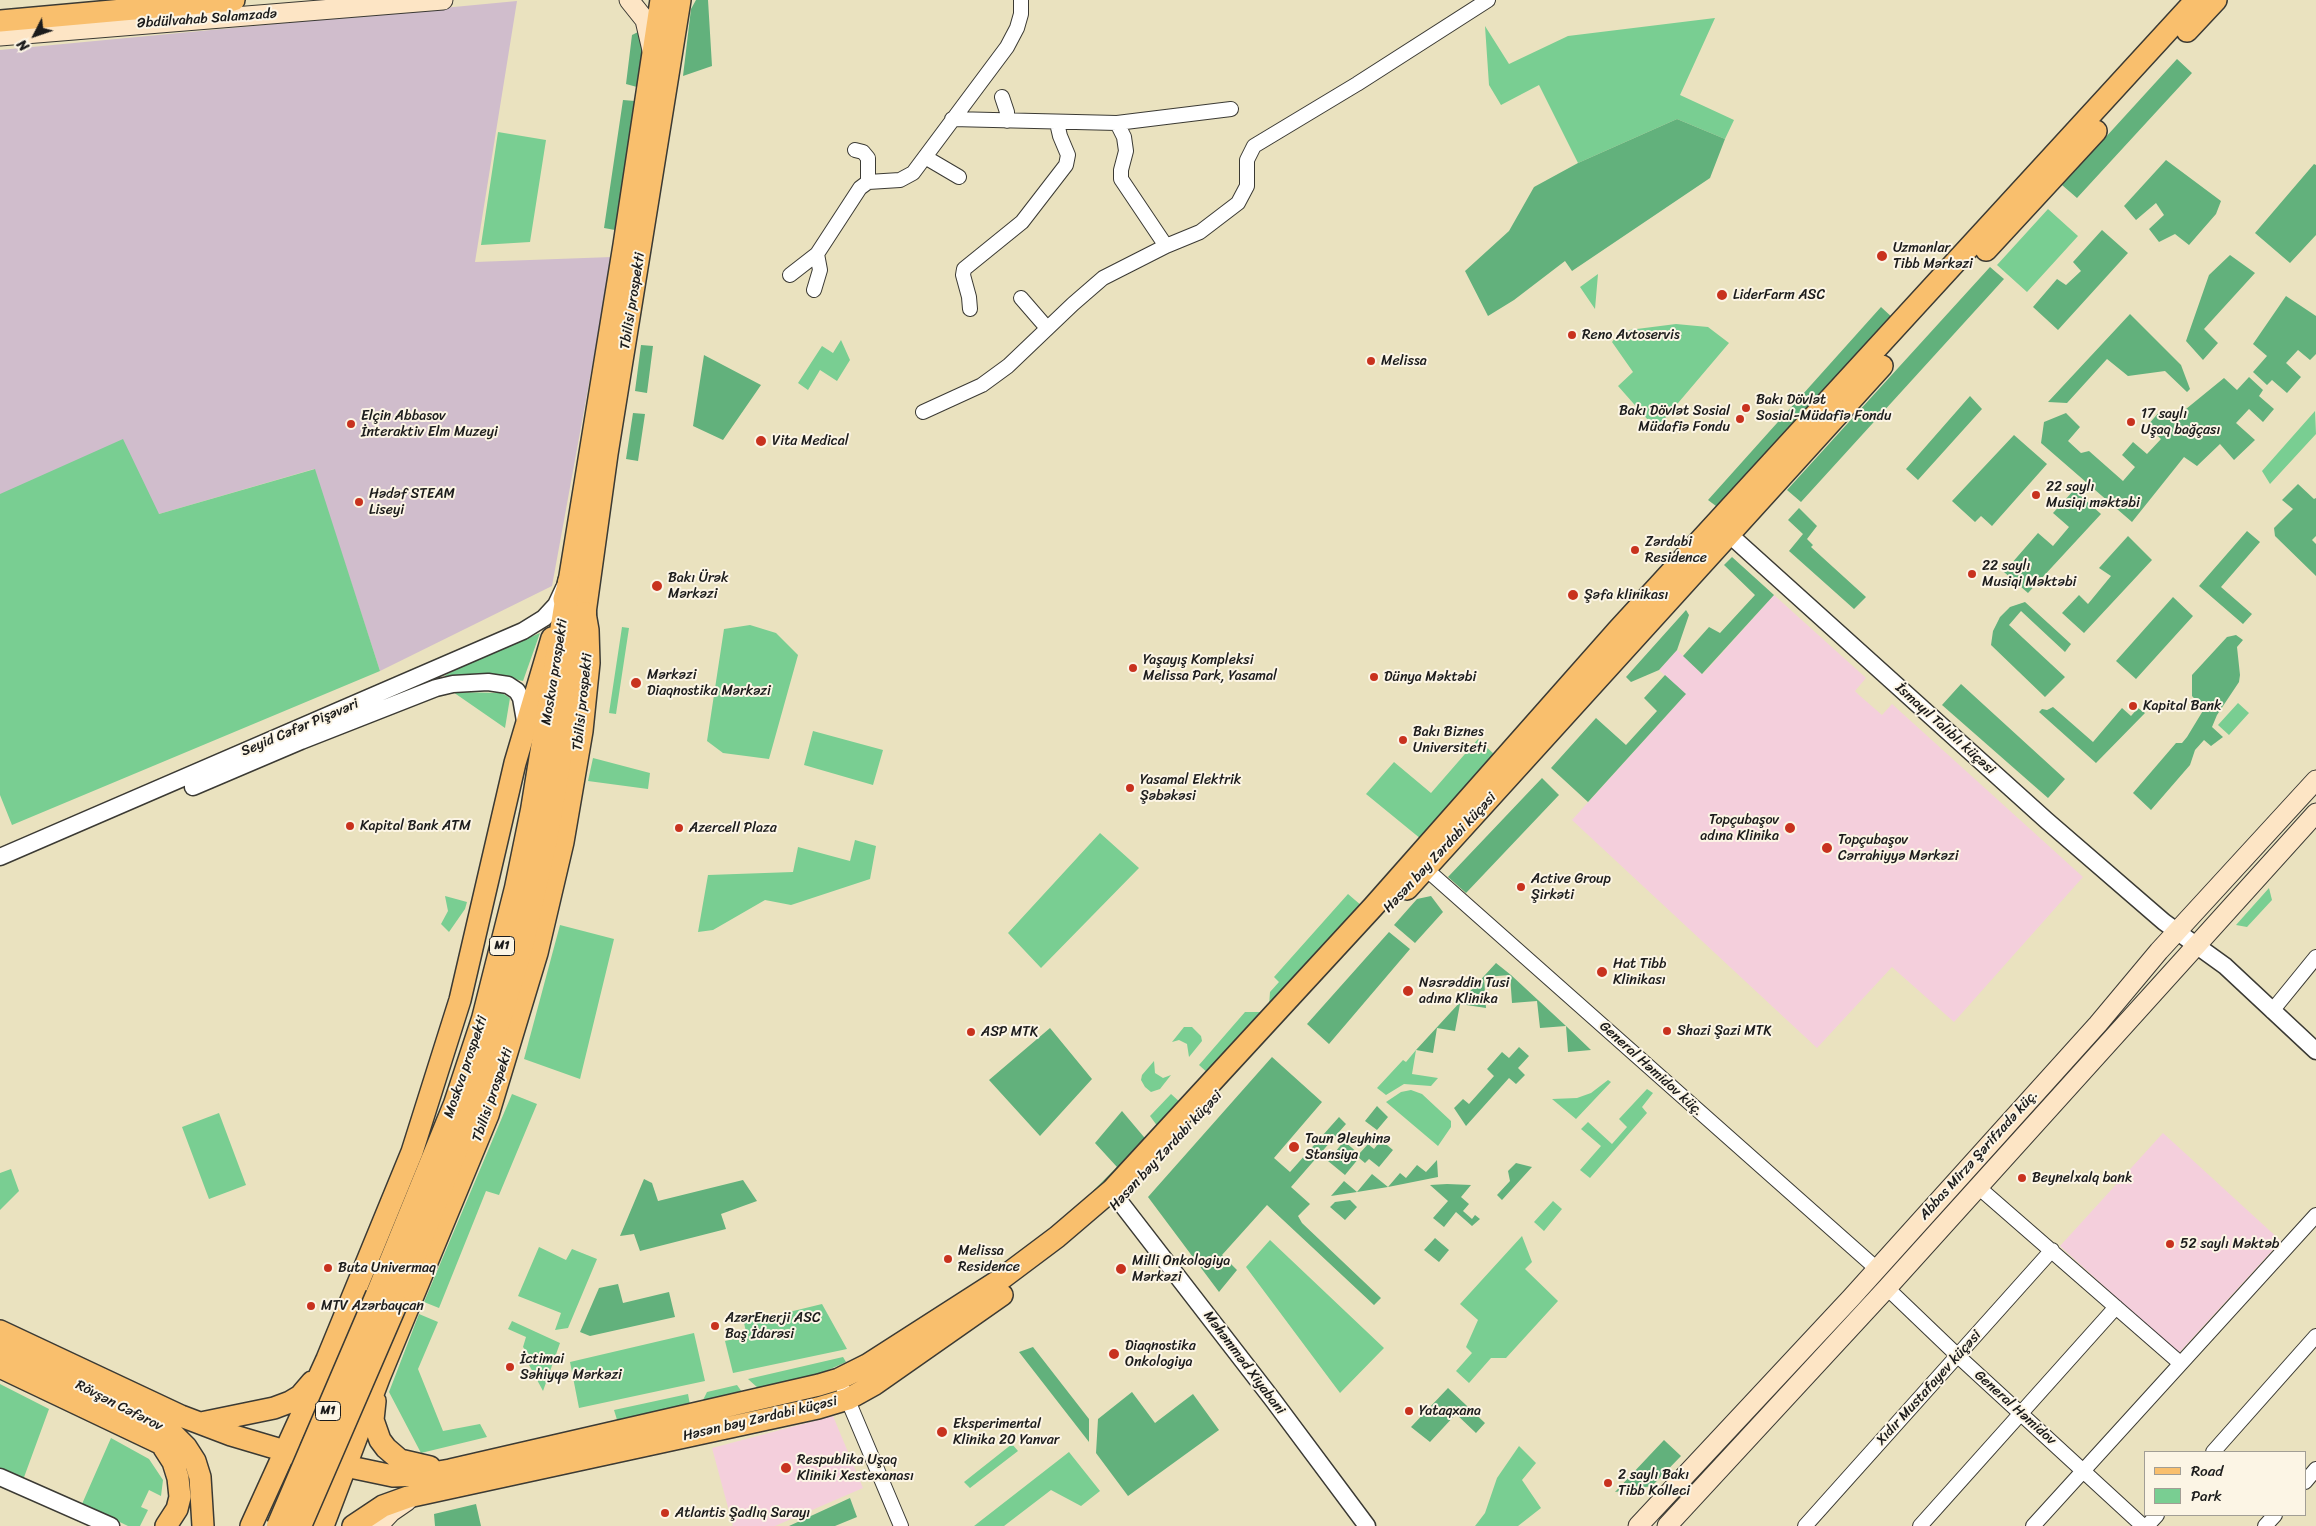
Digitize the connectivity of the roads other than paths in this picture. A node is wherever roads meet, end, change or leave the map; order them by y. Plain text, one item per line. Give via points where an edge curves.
1 (234, 0) edge
2 (444, 0) edge
3 (629, 0) edge
4 (660, 0) edge
5 (685, 0) edge
6 (1021, 0) edge
7 (1488, 0) edge
8 (2196, 0) edge
9 (2216, 0) edge
10 (679, 10) edge
11 (0, 20) edge
12 (0, 36) edge
13 (652, 55) junction
14 (1002, 97) dead end
15 (1231, 109) dead end
16 (952, 119) junction
17 (1007, 121) junction
18 (1057, 123) junction
19 (1117, 124) junction
20 (855, 150) dead end
21 (925, 157) junction
22 (959, 177) dead end
23 (868, 182) junction
24 (1166, 246) junction
25 (817, 254) junction
26 (790, 275) dead end
27 (814, 290) dead end
28 (1020, 298) dead end
29 (970, 309) dead end
30 (1047, 328) junction
31 (923, 412) dead end
32 (1723, 529) junction
33 (571, 574) junction
34 (585, 613) junction
35 (385, 692) junction
36 (392, 707) junction
37 (526, 726) junction
38 (1516, 758) junction
39 (2316, 780) edge
40 (2316, 813) edge
41 (0, 857) edge
42 (0, 869) edge
43 (1426, 870) junction
44 (2176, 932) junction
45 (2196, 946) junction
46 (2315, 960) edge
47 (2272, 1011) junction
48 (2316, 1051) edge
49 (1977, 1186) junction
50 (1120, 1202) junction
51 (2316, 1215) edge
52 (1902, 1240) junction
53 (2052, 1250) junction
54 (1917, 1253) junction
55 (1877, 1269) junction
56 (1887, 1288) junction
57 (387, 1300) junction
58 (2116, 1307) junction
59 (0, 1315) edge
60 (0, 1331) edge
61 (2316, 1336) edge
62 (0, 1349) edge
63 (1958, 1356) junction
64 (63, 1359) junction
65 (327, 1359) junction
66 (2180, 1364) junction
67 (0, 1366) edge
68 (379, 1378) junction
69 (829, 1382) junction
70 (848, 1399) junction
71 (826, 1406) junction
72 (2020, 1414) junction
73 (199, 1424) junction
74 (156, 1441) junction
75 (2214, 1451) edge
76 (284, 1452) junction
77 (312, 1459) junction
78 (346, 1467) junction
79 (2316, 1469) edge
80 (450, 1470) junction
81 (2084, 1470) junction
82 (0, 1477) edge
83 (271, 1481) junction
84 (2306, 1481) edge
85 (428, 1492) junction
86 (333, 1503) junction
87 (2157, 1516) edge
88 (2274, 1516) edge
89 (202, 1517) edge
90 (110, 1526) edge
91 (166, 1526) edge
92 (251, 1526) edge
93 (278, 1526) edge
94 (300, 1526) edge
95 (323, 1526) edge
96 (352, 1526) edge
97 (378, 1526) edge
98 (901, 1526) edge
99 (1367, 1526) edge
100 (1638, 1526) edge
101 (1667, 1526) edge
102 (1805, 1526) edge
103 (1920, 1526) edge
104 (2033, 1526) edge
105 (2144, 1526) edge
106 (2148, 1526) edge
107 (2265, 1526) edge

1 - 11 main road, Əbdülvahab Salamzadə
2 - 12 main road, Əbdülvahab Salamzadə
3 - 13 main road via 645,20
4 - 13 main road, Tbilisi prospekti
5 - 10 main road
6 - 16 street via 1018,28 1007,47
7 - 24 street via 1254,146 1247,160 1247,186 1238,203 1200,232
8 - 32 main road
9 - 32 main road
10 - 34 main road, Tbilisi prospekti via 606,454
13 - 33 main road, Tbilisi prospekti
14 - 17 street
15 - 19 street
16 - 17 street
16 - 21 street
17 - 18 street
18 - 19 street
18 - 29 street via 1068,155 1066,165 1022,222 964,269 962,275
19 - 24 street via 1124,137 1126,151 1121,179
20 - 23 street via 868,158
21 - 22 street
21 - 23 street via 913,173 900,180
23 - 25 street via 860,188
24 - 30 street via 1103,278
25 - 26 street
25 - 27 street via 820,270
28 - 30 street
30 - 31 street via 1008,366 982,385
32 - 38 main road, Həsən bəy Zərdabi küçəsi
32 - 44 street, İsmayıl Talıblı küçəsi via 2046,820
33 - 35 street, Seyid Cəfər Pişəvəri via 561,596 544,618 523,631
33 - 37 main road, Tbilisi prospekti
33 - 57 highway, Moskva prospekti / M1 via 532,810 483,1019
34 - 57 highway, Moskva prospekti / M1 via 547,835 521,950 472,1109
34 - 68 main road, Tbilisi prospekti via 589,663 582,731 568,814 537,954 488,1115
35 - 36 street
35 - 41 street, Seyid Cəfər Pişəvəri
36 - 37 street, Seyid Cəfər Pişəvəri via 453,684 499,683 513,688 521,698
36 - 42 street, Seyid Cəfər Pişəvəri via 300,741
37 - 65 main road, Tbilisi prospekti via 473,951 433,1090 412,1152
38 - 43 main road, Həsən bəy Zərdabi küçəsi
38 - 69 main road, Həsən bəy Zərdabi küçəsi via 1373,907 1112,1190 1057,1237 1001,1278 867,1365
39 - 44 main road, Abbas Mirzə Şərifzadə küç.
40 - 45 main road, Abbas Mirzə Şərifzadə küç.
43 - 50 main road, Həsən bəy Zərdabi küçəsi
43 - 55 street, General Həmidov küç.
44 - 45 street, İsmayıl Talıblı küçəsi
44 - 52 main road, Abbas Mirzə Şərifzadə küç. via 2098,1024
45 - 47 street, İsmayıl Talıblı küçəsi via 2225,966
45 - 49 main road, Abbas Mirzə Şərifzadə küç.
46 - 47 street
47 - 48 street, İsmayıl Talıblı küçəsi
49 - 53 street
49 - 54 main road, Abbas Mirzə Şərifzadə küç.
50 - 70 main road, Həsən bəy Zərdabi küçəsi via 1044,1265 875,1384
50 - 99 street, Məhəmməd Xiyabani
51 - 66 street
52 - 54 main road
52 - 55 main road, Abbas Mirzə Şərifzadə küç.
53 - 58 street
53 - 63 street, Xıdır Mustafayev küçəsi
54 - 56 main road, Abbas Mirzə Şərifzadə küç.
55 - 100 main road, Abbas Mirzə Şərifzadə küç.
56 - 63 street, General Həmidov
56 - 101 main road, Abbas Mirzə Şərifzadə küç.
57 - 93 highway, Moskva prospekti / M1, bridge
57 - 94 highway, Moskva prospekti / M1, bridge
58 - 66 street
58 - 72 street
59 - 64 main road
60 - 64 main road, Rövşən Cəfərov
61 - 75 street
62 - 89 main road, Rövşən Cəfərov via 164,1427 186,1447 195,1461 200,1477
63 - 72 street, General Həmidov
63 - 102 street, Xıdır Mustafayev küçəsi
64 - 73 main road, Rövşən Cəfərov
65 - 68 main road via 330,1379 350,1392 366,1391
65 - 73 main road via 309,1386 290,1402
65 - 76 main road
66 - 81 street
67 - 74 main road
68 - 78 main road
68 - 80 main road via 373,1420 386,1448 400,1460 413,1465
69 - 70 street
69 - 71 main road
69 - 80 main road, Həsən bəy Zərdabi küçəsi
70 - 71 main road, Həsən bəy Zərdabi küçəsi
70 - 98 street
71 - 85 main road, Həsən bəy Zərdabi küçəsi
72 - 81 street, General Həmidov
72 - 103 street
73 - 76 main road, Rövşən Cəfərov
74 - 89 main road via 185,1463 195,1480
74 - 91 main road via 166,1450 178,1478 180,1497 177,1509
76 - 77 main road, Rövşən Cəfərov
76 - 83 main road
77 - 78 main road, Həsən bəy Zərdabi küçəsi
77 - 83 main road via 294,1460
77 - 86 main road via 329,1471 334,1479
78 - 80 main road, Həsən bəy Zərdabi küçəsi via 393,1476
78 - 86 main road
79 - 84 street
81 - 104 street
81 - 105 street, General Həmidov
82 - 90 street
83 - 92 main road
85 - 96 main road, Həsən bəy Zərdabi küçəsi via 383,1506
85 - 97 main road via 400,1505
86 - 95 main road
87 - 106 street
88 - 107 street

